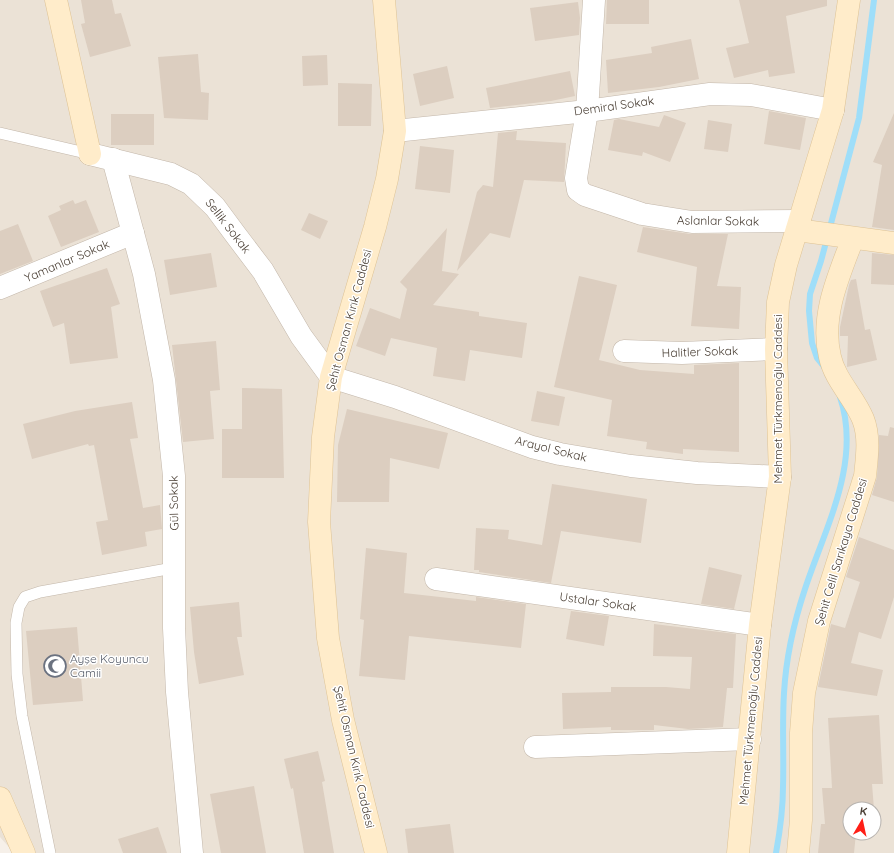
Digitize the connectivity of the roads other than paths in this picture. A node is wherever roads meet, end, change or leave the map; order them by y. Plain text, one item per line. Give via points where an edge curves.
1 (56, 0) edge
2 (384, 0) edge
3 (594, 0) edge
4 (849, 0) edge
5 (833, 110) junction
6 (587, 111) junction
7 (395, 131) junction
8 (0, 133) edge
9 (90, 154) junction
10 (113, 159) junction
11 (804, 228) junction
12 (133, 233) junction
13 (847, 238) junction
14 (894, 243) edge
15 (0, 288) edge
16 (776, 349) junction
17 (624, 351) dead end
18 (331, 377) junction
19 (780, 477) junction
20 (173, 568) junction
21 (436, 579) dead end
22 (760, 625) junction
23 (750, 739) junction
24 (535, 747) dead end
25 (0, 798) edge
26 (24, 853) edge
27 (50, 853) edge
28 (192, 853) edge
29 (376, 853) edge
30 (738, 853) edge
31 (798, 853) edge

1 - 9 street
2 - 7 street, Şehit Osman Kırık Caddesi
3 - 6 street, Aslanlar Sokak
4 - 5 street, Mehmet Türkmenoğlu Caddesi
5 - 6 street, Demiral Sokak via 751,95 710,94
5 - 11 street, Mehmet Türkmenoğlu Caddesi
6 - 7 street, Demiral Sokak
6 - 11 street, Aslanlar Sokak via 576,178 578,190 585,195 642,214 685,221
7 - 18 street, Şehit Osman Kırık Caddesi via 375,227
8 - 9 lane, Sellik Sokak
9 - 10 street, Sellik Sokak
10 - 12 street, Gül Sokak
10 - 18 street, Sellik Sokak via 171,174 191,184 215,206 263,271 301,336
11 - 13 street
11 - 16 street, Mehmet Türkmenoğlu Caddesi via 786,265 778,302
12 - 15 street, Yamanlar Sokak
12 - 20 street, Gül Sokak via 154,320 164,380 174,476
13 - 14 street
13 - 31 street, Şehit Celil Sarıkaya Caddesi via 831,299 828,346 834,369 862,417 866,429 867,463 819,621 804,693
16 - 17 street, Halitler Sokak via 682,353
16 - 19 street, Mehmet Türkmenoğlu Caddesi
18 - 19 street, Arayol Sokak via 395,397 532,447 560,454 646,468
18 - 29 street, Şehit Osman Kırık Caddesi via 320,479 322,577 328,638 343,720
19 - 22 street, Mehmet Türkmenoğlu Caddesi
20 - 27 lane via 40,592 25,597 19,608 16,643 22,716
20 - 28 street, Gül Sokak via 178,692
21 - 22 street, Ustalar Sokak
22 - 23 street, Mehmet Türkmenoğlu Caddesi
23 - 24 street
23 - 30 street, Mehmet Türkmenoğlu Caddesi
25 - 26 street

